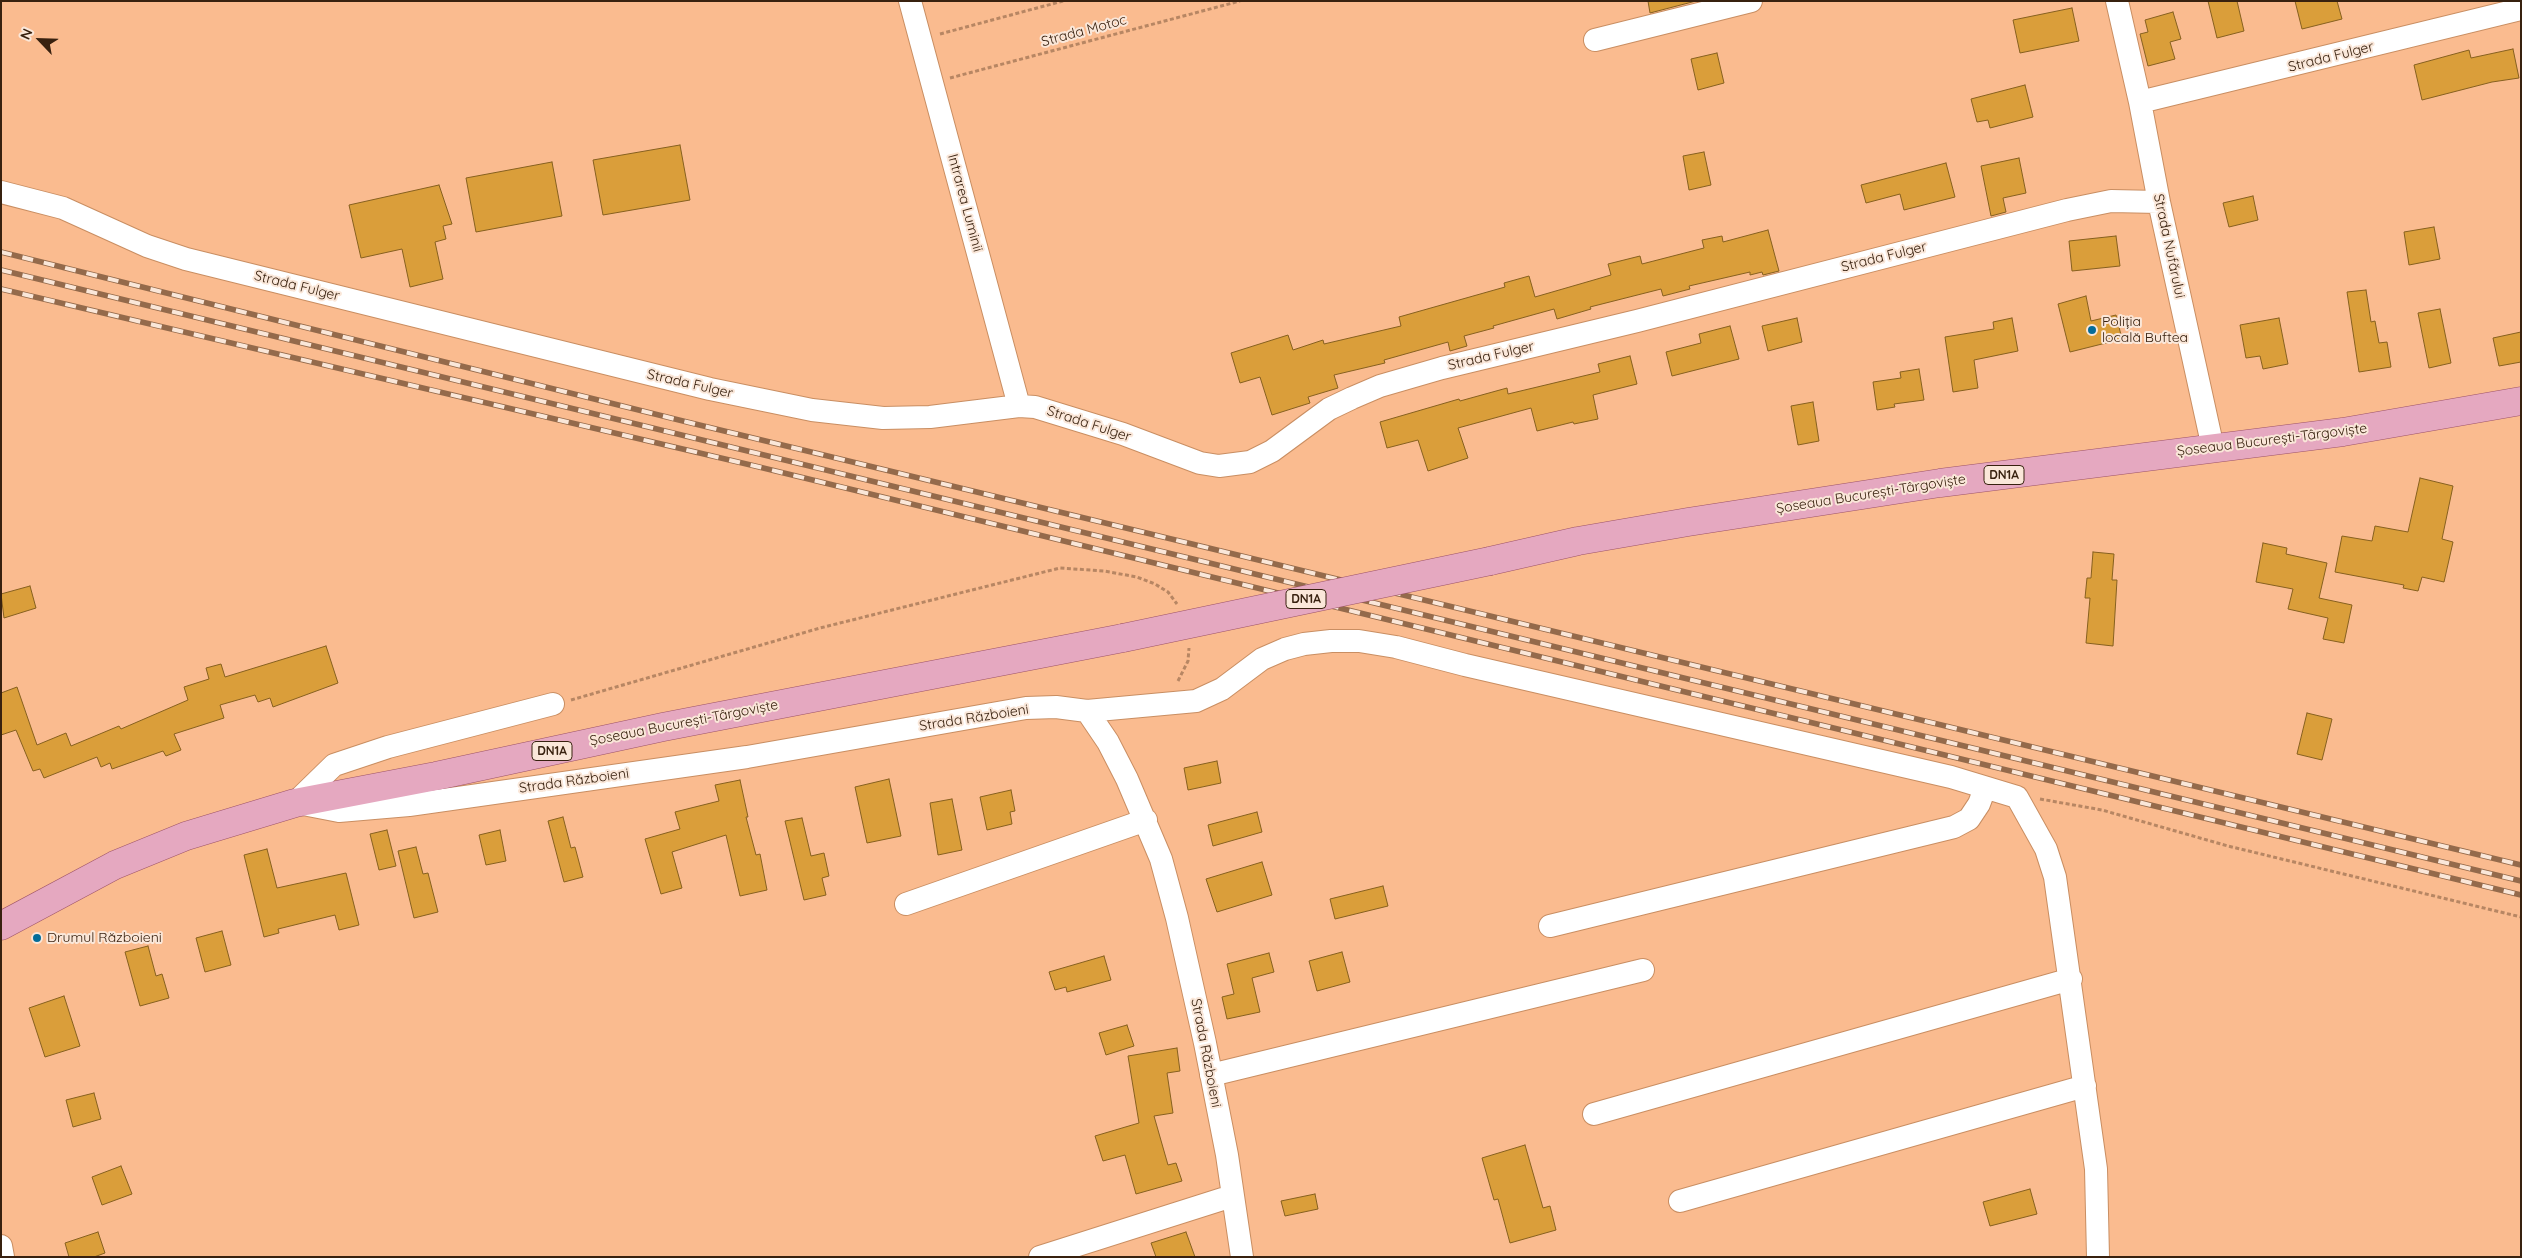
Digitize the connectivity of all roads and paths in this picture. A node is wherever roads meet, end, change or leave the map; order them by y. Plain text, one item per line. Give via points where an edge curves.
1 (910, 1) edge
2 (1063, 1) edge
3 (1240, 1) edge
4 (1751, 1) edge
5 (2117, 1) edge
6 (2521, 9) edge
7 (920, 39) junction
8 (1595, 40) dead end
9 (933, 83) junction
10 (2140, 102) junction
11 (1, 192) edge
12 (2159, 202) junction
13 (2521, 401) edge
14 (1019, 406) junction
15 (2213, 448) junction
16 (1179, 607) dead end
17 (1189, 644) dead end
18 (553, 704) joint
19 (1163, 705) junction
20 (1087, 711) junction
21 (1986, 788) junction
22 (2017, 797) junction
23 (295, 803) junction
24 (1146, 820) junction
25 (906, 904) dead end
26 (2521, 917) edge
27 (1, 926) edge
28 (1550, 926) dead end
29 (1643, 970) dead end
30 (2071, 979) junction
31 (1211, 1075) junction
32 (2085, 1086) junction
33 (1594, 1114) dead end
34 (1232, 1196) junction
35 (1680, 1201) dead end
36 (1, 1246) edge
37 (3, 1257) edge
38 (1040, 1257) edge
39 (1242, 1257) edge
40 (2098, 1257) edge

1 - 7 street, Intrarea Luminii
2 - 7 path
3 - 9 path, Strada Motoc
4 - 8 street
5 - 10 street, Strada Nufărului
6 - 10 street, Strada Fulger
7 - 9 street, Intrarea Luminii
9 - 14 street, Intrarea Luminii
10 - 12 street, Strada Nufărului
11 - 14 street, Strada Fulger via 63,208 147,246 186,259 768,402 883,418
12 - 14 street, Strada Fulger via 2111,201 2067,210 1442,368 1380,386 1329,409 1272,451 1250,462 1235,465 1200,462 1051,410
12 - 15 street, Strada Nufărului
13 - 15 main road, Șoseaua București-Târgoviște / DN1A via 2343,432
15 - 23 main road, Șoseaua București-Târgoviște / DN1A, bridge via 1940,483 1633,532 1123,638 663,727
16 - 18 path via 1168,592 1137,578 1104,571 1060,568 820,628
17 - 19 path via 1188,661
18 - 23 street via 388,747 334,765
19 - 20 street
19 - 21 street via 1196,701 1222,689 1262,659 1285,649 1304,644 1359,641 1396,646
20 - 23 street, Strada Războieni via 1026,708 747,757 409,804 339,811
20 - 24 street, Strada Războieni via 1108,742
21 - 22 street
21 - 28 street via 1968,818 1954,828
22 - 26 path via 2093,808 2228,846
22 - 30 street via 2046,849 2055,877
23 - 27 main road, Șoseaua București-Târgoviște / DN1A via 186,836 115,865
24 - 25 street
24 - 31 street, Strada Războieni via 1161,859 1177,918
29 - 31 street
30 - 32 street
30 - 33 street
31 - 34 street, Strada Războieni
32 - 35 street
32 - 40 street via 2096,1169
34 - 38 street
34 - 39 street, Strada Războieni
36 - 37 street

